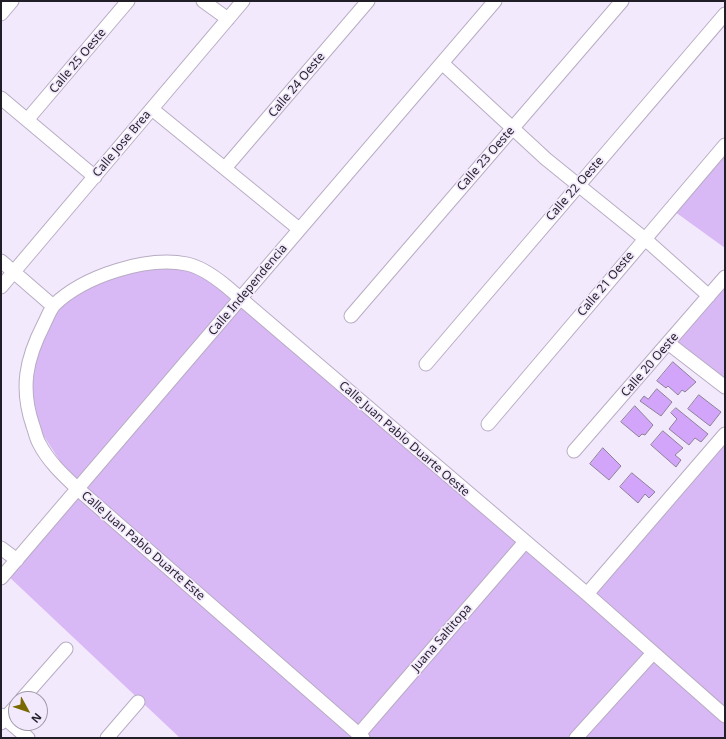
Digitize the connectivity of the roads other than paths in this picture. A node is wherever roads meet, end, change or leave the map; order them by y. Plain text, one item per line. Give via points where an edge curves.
1 (12, 1) edge
2 (128, 1) edge
3 (203, 1) edge
4 (243, 1) edge
5 (368, 1) edge
6 (495, 1) edge
7 (622, 1) edge
8 (1, 14) edge
9 (725, 14) edge
10 (228, 19) junction
11 (442, 63) junction
12 (1, 98) edge
13 (152, 108) junction
14 (27, 120) junction
15 (512, 128) junction
16 (725, 144) edge
17 (225, 168) junction
18 (94, 177) junction
19 (579, 185) junction
20 (299, 229) junction
21 (645, 239) junction
22 (1, 262) edge
23 (14, 272) junction
24 (725, 277) edge
25 (1, 287) edge
26 (709, 296) junction
27 (240, 298) junction
28 (53, 306) junction
29 (351, 316) dead end
30 (668, 343) junction
31 (426, 364) dead end
32 (725, 387) edge
33 (488, 424) dead end
34 (725, 434) edge
35 (574, 452) dead end
36 (78, 489) junction
37 (525, 542) junction
38 (1, 548) edge
39 (17, 560) junction
40 (1, 578) edge
41 (587, 594) junction
42 (66, 649) dead end
43 (653, 653) junction
44 (29, 691) edge
45 (138, 702) dead end
46 (725, 716) edge
47 (2, 719) edge
48 (361, 736) edge
49 (28, 738) edge
50 (107, 738) edge
51 (576, 738) edge

1 - 8 street
2 - 14 street, Calle 25 Oeste
3 - 10 street
4 - 10 street, Calle Jose Brea
5 - 17 street, Calle 24 Oeste
6 - 11 street, Calle Independencia
7 - 15 street, Calle 23 Oeste
9 - 19 street, Calle 22 Oeste
10 - 13 street, Calle Jose Brea
11 - 15 street
11 - 20 street, Calle Independencia
12 - 14 street
13 - 17 street
13 - 18 street, Calle Jose Brea
14 - 18 street
15 - 19 street
15 - 29 street, Calle 23 Oeste
16 - 21 street, Calle 21 Oeste
17 - 20 street
18 - 23 street, Calle Jose Brea
19 - 21 street
19 - 31 street, Calle 22 Oeste
20 - 27 street, Calle Independencia
21 - 26 street
21 - 33 street, Calle 21 Oeste
22 - 23 street
23 - 25 street, Calle Jose Brea
23 - 28 street
24 - 26 street, Calle 20 Oeste
26 - 30 street, Calle 20 Oeste
27 - 28 street, Calle Juan Pablo Duarte Oeste via 209,273 187,264 154,263 119,269 85,284
27 - 36 street, Calle Independencia
27 - 37 street, Calle Juan Pablo Duarte Oeste
28 - 36 street, Calle Juan Pablo Duarte Este via 28,360 25,384 28,410 38,442 54,466
30 - 32 street
30 - 35 street, Calle 20 Oeste
34 - 41 street
36 - 39 street, Calle Independencia
36 - 48 street, Calle Juan Pablo Duarte Este
37 - 41 street, Calle Juan Pablo Duarte Oeste
37 - 48 street, Juana Saltitopa
38 - 39 street
39 - 40 street, Calle Independencia
41 - 43 street, Calle Juan Pablo Duarte Oeste
42 - 44 street
43 - 46 street, Calle Juan Pablo Duarte Oeste
43 - 51 street
45 - 50 street
47 - 49 street

